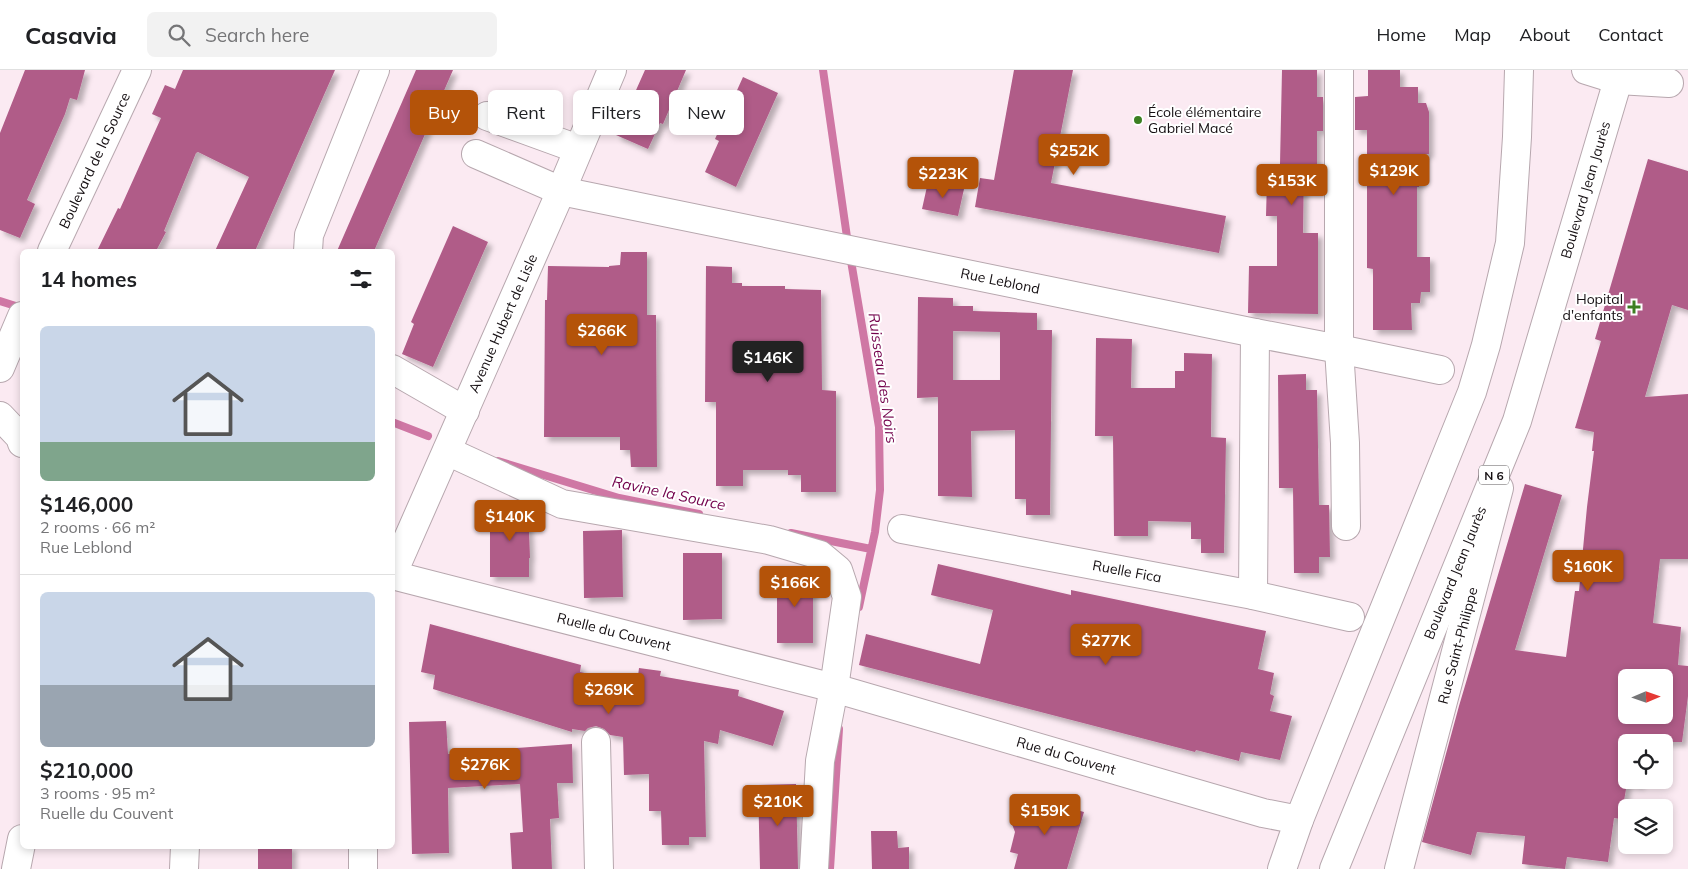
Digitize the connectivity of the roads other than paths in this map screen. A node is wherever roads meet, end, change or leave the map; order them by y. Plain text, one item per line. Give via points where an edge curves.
1 (137, 70) edge
2 (375, 70) edge
3 (612, 70) edge
4 (1339, 70) edge
5 (1520, 70) edge
6 (1586, 70) edge
7 (1619, 75) edge
8 (1670, 82) edge
9 (487, 116) dead end
10 (578, 149) junction
11 (476, 154) dead end
12 (561, 191) junction
13 (53, 249) edge
14 (308, 249) edge
15 (1255, 334) junction
16 (1338, 348) junction
17 (1440, 370) dead end
18 (395, 371) edge
19 (464, 410) junction
20 (0, 416) edge
21 (1517, 421) junction
22 (20, 436) edge
23 (447, 451) junction
24 (1346, 526) dead end
25 (902, 529) dead end
26 (395, 570) edge
27 (395, 576) edge
28 (1253, 595) junction
29 (1350, 617) dead end
30 (844, 690) junction
31 (596, 742) dead end
32 (1299, 820) junction
33 (20, 849) edge
34 (185, 849) edge
35 (363, 849) edge
36 (16, 869) edge
37 (184, 869) edge
38 (363, 869) edge
39 (598, 869) edge
40 (814, 869) edge
41 (1282, 869) edge
42 (1334, 869) edge
43 (1399, 869) edge

1 - 13 street, Boulevard de la Source
2 - 14 street via 308,234
3 - 10 street, Avenue Hubert de Lisle
4 - 16 street
5 - 32 street via 1510,243 1486,345 1472,392
6 - 7 street
7 - 8 street
7 - 21 street, Boulevard Jean Jaurès / N 6
9 - 10 street
10 - 12 street, Avenue Hubert de Lisle
11 - 12 street, Rue Leblond
12 - 15 street, Rue Leblond
12 - 19 street, Avenue Hubert de Lisle
15 - 16 street, Rue Leblond
15 - 28 street
16 - 17 street, Rue Leblond
16 - 24 street via 1345,443
18 - 19 street
19 - 23 street, Avenue Hubert de Lisle
20 - 22 street
21 - 42 street, Boulevard Jean Jaurès / N 6
21 - 43 street, Rue Saint-Philippe
23 - 26 street, Avenue Hubert de Lisle
23 - 30 street via 562,504 769,540 820,555 838,570 847,597
25 - 28 street, Ruelle Fica
27 - 30 street, Ruelle du Couvent
28 - 29 street, Ruelle Fica
30 - 32 street, Rue du Couvent via 1263,813
30 - 40 street via 820,761
31 - 39 street
32 - 41 street
33 - 36 street
34 - 37 street
35 - 38 street

